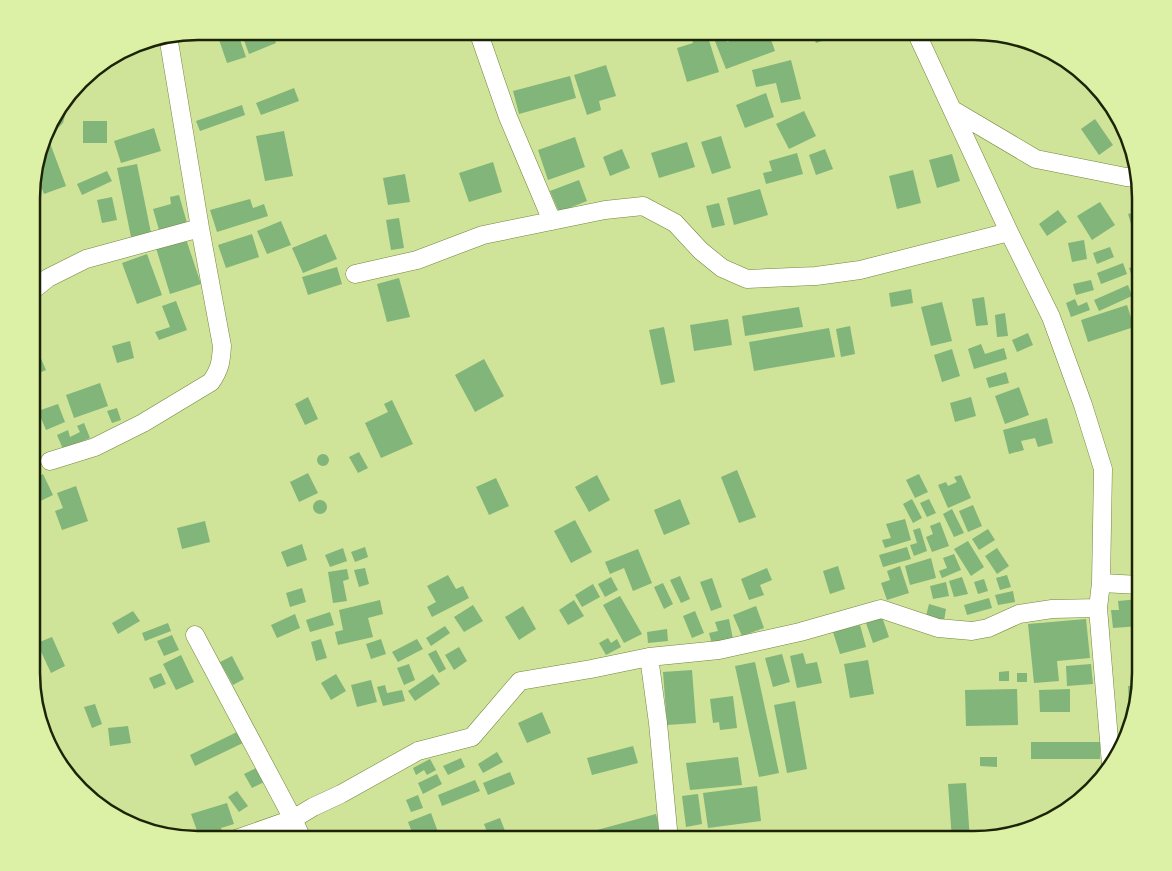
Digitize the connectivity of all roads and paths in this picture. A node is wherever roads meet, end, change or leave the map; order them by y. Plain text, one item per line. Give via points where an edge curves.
1 (481, 40) edge
2 (920, 40) edge
3 (169, 43) edge
4 (953, 110) junction
5 (1130, 177) edge
6 (552, 221) junction
7 (200, 228) junction
8 (1009, 232) junction
9 (355, 274) dead end
10 (40, 284) edge
11 (50, 460) dead end
12 (1101, 583) junction
13 (1132, 585) edge
14 (1098, 608) junction
15 (195, 635) dead end
16 (649, 657) junction
17 (1110, 753) edge
18 (293, 820) junction
19 (260, 831) edge
20 (298, 831) edge
21 (668, 831) edge

1 - 6 street via 508,117
2 - 4 street
3 - 7 street
4 - 5 street via 1036,159
4 - 8 street
6 - 8 street via 643,206 675,223 722,268 747,279 860,270
6 - 9 street via 483,235 417,260
7 - 10 street via 86,259
7 - 11 street via 222,346 218,372 211,382 143,423 95,447
8 - 12 street via 1050,317 1103,468
12 - 13 street
12 - 14 street
14 - 16 street via 1019,614 988,628 972,631 938,628 881,609 719,650
14 - 17 street
15 - 18 street
16 - 18 street via 520,681 472,737 418,751
16 - 21 street
18 - 19 street
18 - 20 street

